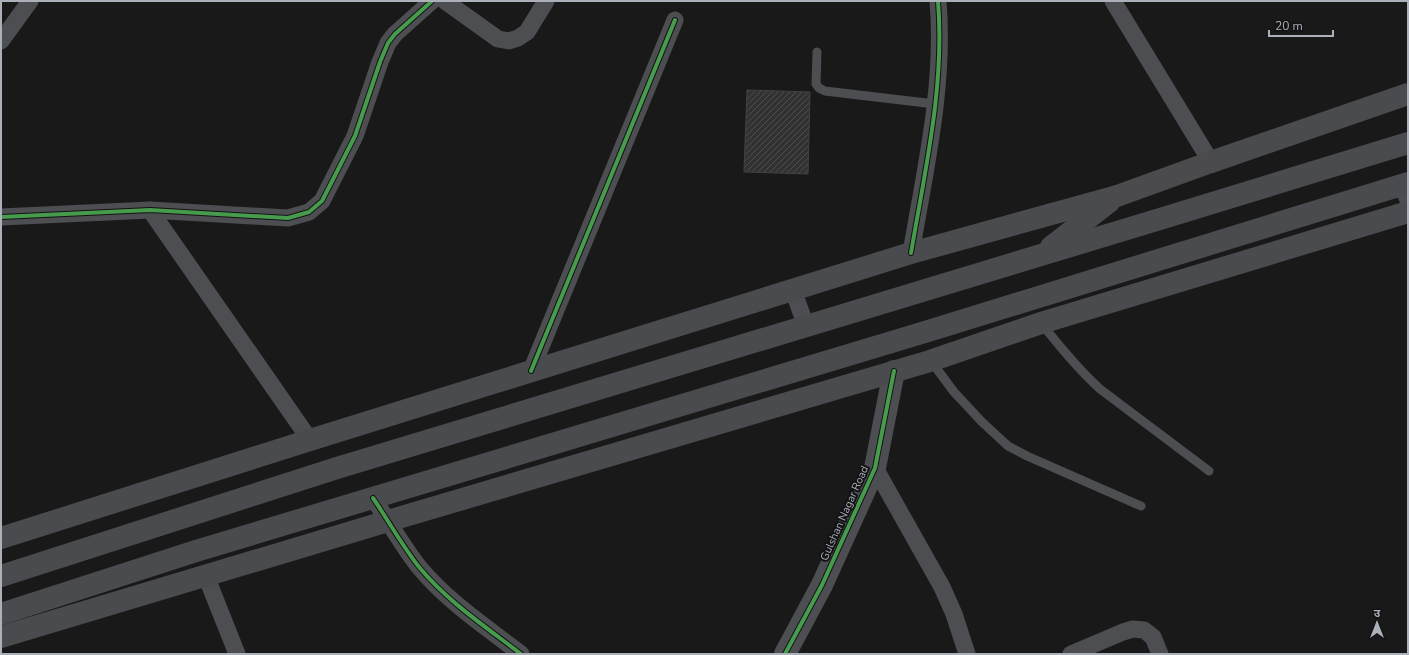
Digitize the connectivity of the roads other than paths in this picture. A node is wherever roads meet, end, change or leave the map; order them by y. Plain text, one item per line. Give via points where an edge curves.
1 (30, 1) edge
2 (410, 1) edge
3 (445, 1) edge
4 (546, 1) edge
5 (938, 1) edge
6 (1113, 1) edge
7 (429, 4) edge
8 (675, 20) dead end
9 (1, 41) edge
10 (817, 52) dead end
11 (1408, 94) edge
12 (935, 104) junction
13 (1408, 143) edge
14 (1211, 162) junction
15 (1406, 189) edge
16 (1117, 196) junction
17 (150, 210) junction
18 (1408, 212) edge
19 (1, 217) edge
20 (912, 253) junction
21 (1041, 255) junction
22 (1226, 267) junction
23 (1104, 275) junction
24 (793, 290) junction
25 (1041, 323) junction
26 (806, 326) junction
27 (930, 360) junction
28 (894, 370) junction
29 (531, 371) junction
30 (310, 440) junction
31 (875, 468) junction
32 (1209, 471) dead end
33 (373, 498) junction
34 (1141, 506) dead end
35 (388, 521) junction
36 (1, 538) edge
37 (1, 576) edge
38 (206, 576) junction
39 (1, 614) edge
40 (1, 637) edge
41 (237, 654) edge
42 (522, 654) edge
43 (785, 654) edge
44 (967, 654) edge
45 (1071, 654) edge
46 (1160, 654) edge

1 - 9 street
2 - 7 street
3 - 4 street via 498,39 509,41 527,32
5 - 12 street via 940,20
6 - 14 street
7 - 17 street via 388,43 355,136 322,201 309,212 288,218
8 - 29 street
10 - 12 lane via 816,84 825,91
11 - 14 highway
12 - 20 street
13 - 21 highway
14 - 16 highway
15 - 23 highway
16 - 20 highway
16 - 21 highway
17 - 19 street
17 - 30 street
18 - 22 highway
20 - 24 highway
21 - 26 highway
22 - 23 highway
22 - 25 highway
23 - 33 highway via 925,332
24 - 26 street
24 - 29 highway
25 - 27 highway
25 - 32 lane via 1067,357 1095,384
26 - 37 highway via 337,468
27 - 28 highway
27 - 34 lane via 964,403 1008,446
28 - 31 street, Gulshan Nagar Road
28 - 35 highway
29 - 30 highway
30 - 36 highway
31 - 43 street, Gulshan Nagar Road via 822,585
31 - 44 street via 942,587
33 - 35 street
33 - 39 highway via 196,551
35 - 38 highway
35 - 42 street via 419,566 439,588 458,606
38 - 40 highway
38 - 41 street
45 - 46 street via 1133,629 1144,630 1153,636

